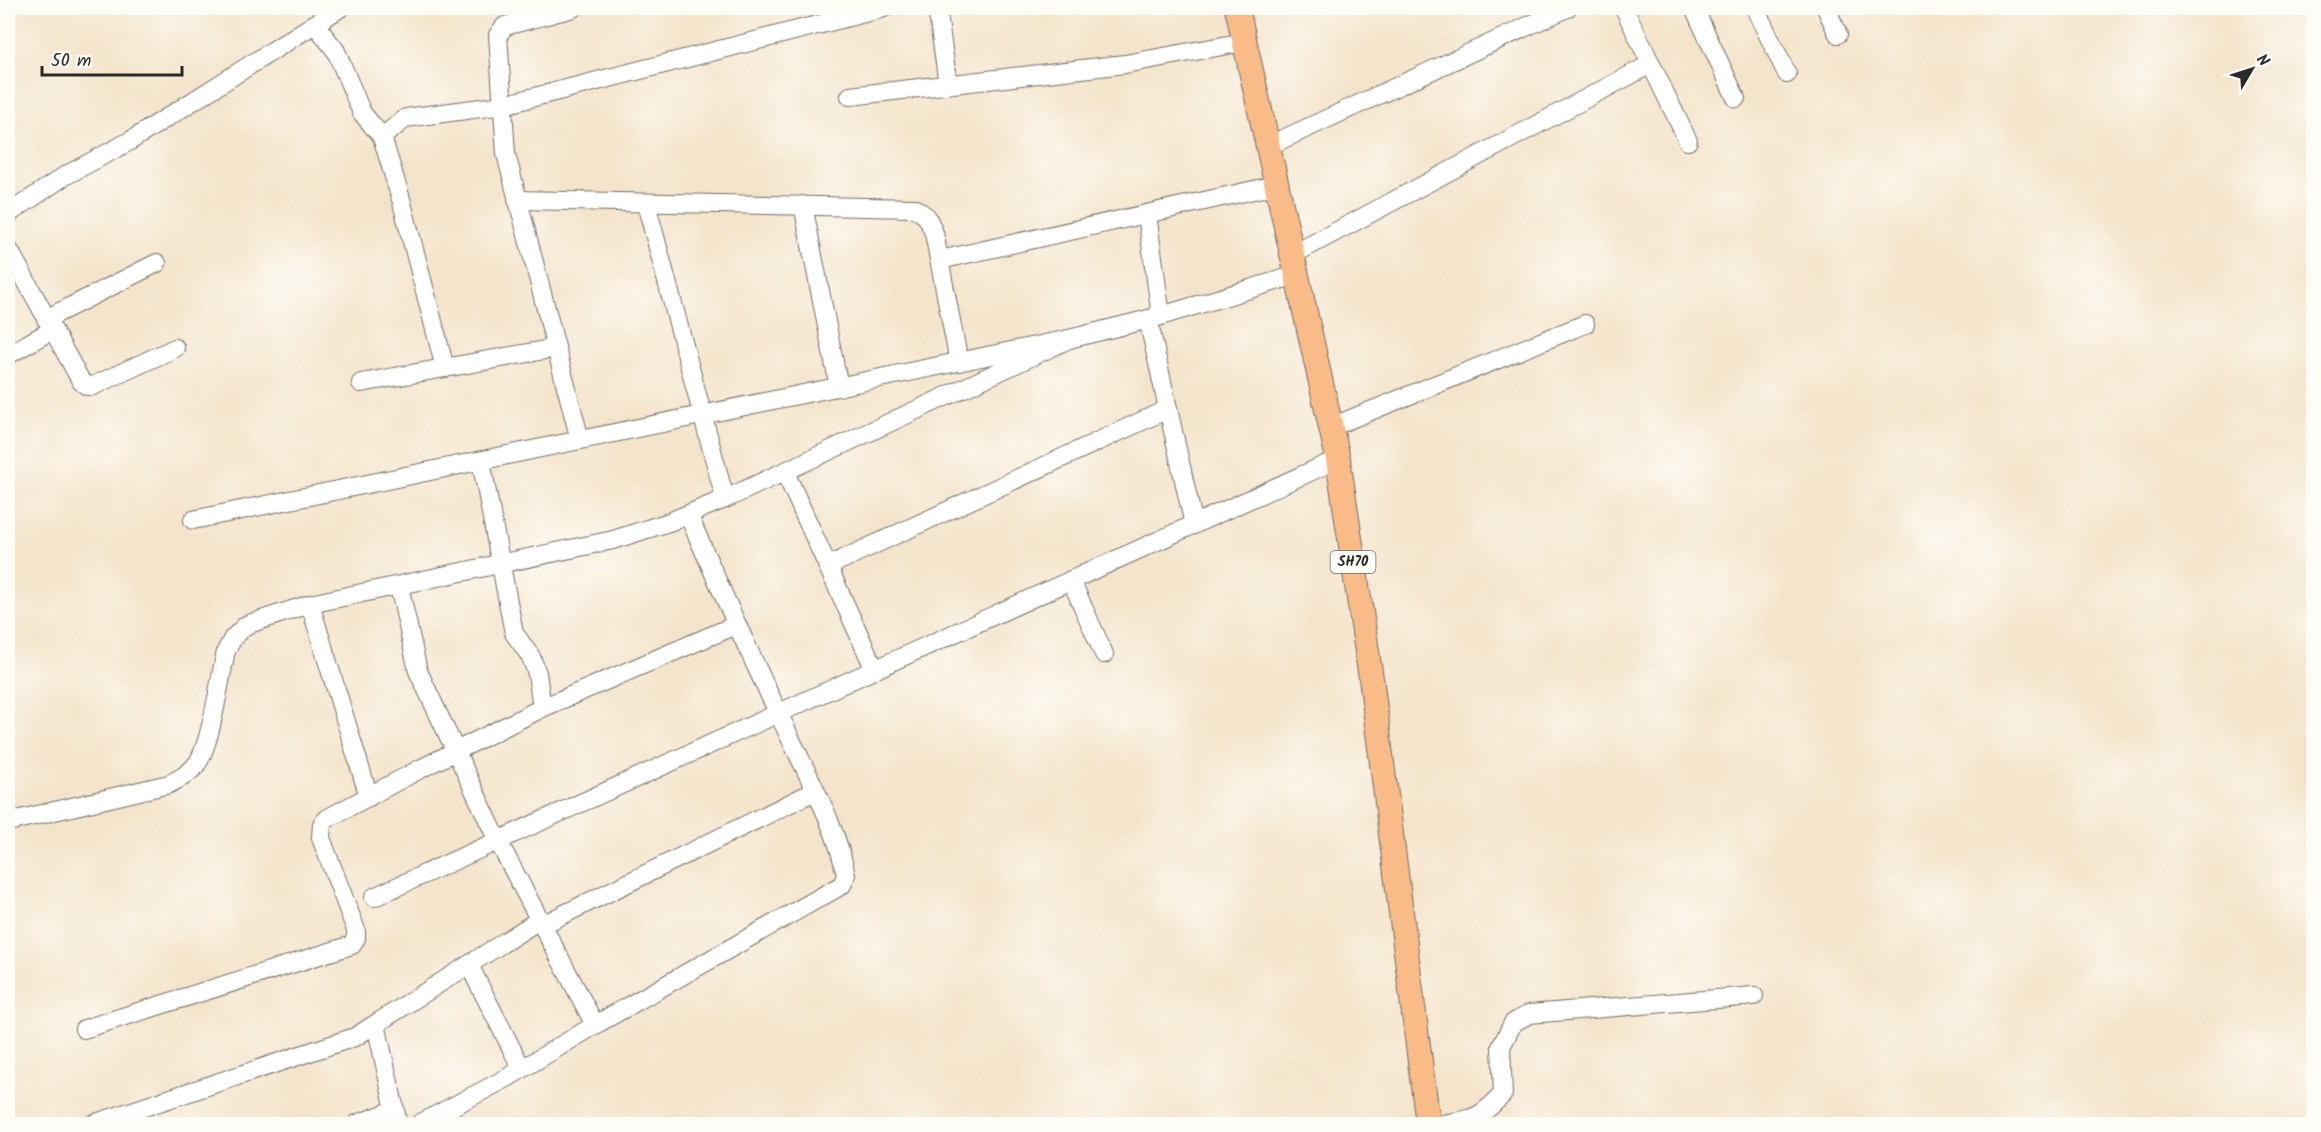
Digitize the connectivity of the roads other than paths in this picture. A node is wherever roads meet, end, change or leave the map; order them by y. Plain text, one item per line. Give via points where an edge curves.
1 (340, 8) edge
2 (573, 8) edge
3 (884, 8) edge
4 (937, 8) edge
5 (1237, 8) edge
6 (1567, 8) edge
7 (1624, 8) edge
8 (1694, 8) edge
9 (1755, 8) edge
10 (1826, 8) edge
11 (315, 24) junction
12 (1838, 34) dead end
13 (1245, 42) junction
14 (1651, 64) junction
15 (1787, 74) dead end
16 (948, 84) junction
17 (850, 96) dead end
18 (1736, 98) dead end
19 (503, 105) junction
20 (382, 137) junction
21 (1688, 141) dead end
22 (1268, 146) junction
23 (1276, 185) junction
24 (517, 200) junction
25 (646, 202) junction
26 (803, 205) junction
27 (8, 214) edge
28 (1147, 214) junction
29 (8, 248) edge
30 (940, 260) junction
31 (157, 263) dead end
32 (1294, 265) junction
33 (1155, 317) junction
34 (49, 324) junction
35 (1585, 324) dead end
36 (1069, 339) junction
37 (175, 348) dead end
38 (555, 348) junction
39 (8, 355) edge
40 (959, 362) junction
41 (445, 368) junction
42 (361, 383) dead end
43 (839, 387) junction
44 (1168, 409) junction
45 (703, 415) junction
46 (1330, 427) junction
47 (580, 440) junction
48 (1338, 459) junction
49 (481, 461) junction
50 (785, 472) junction
51 (725, 499) junction
52 (688, 514) junction
53 (193, 520) dead end
54 (1194, 525) junction
55 (502, 564) junction
56 (828, 566) junction
57 (1071, 580) junction
58 (399, 585) junction
59 (310, 604) junction
60 (736, 625) junction
61 (1104, 654) dead end
62 (874, 670) junction
63 (542, 708) junction
64 (778, 714) junction
65 (455, 752) junction
66 (815, 791) junction
67 (369, 797) junction
68 (8, 822) edge
69 (498, 841) junction
70 (374, 897) dead end
71 (541, 922) junction
72 (469, 965) junction
73 (1754, 996) dead end
74 (376, 1024) junction
75 (595, 1025) junction
76 (84, 1029) dead end
77 (522, 1069) junction
78 (397, 1118) edge
79 (93, 1125) edge
80 (357, 1125) edge
81 (419, 1125) edge
82 (1428, 1125) edge
83 (1443, 1125) edge

1 - 11 street
2 - 19 street via 500,29
3 - 19 street
4 - 16 street
5 - 13 main road, SH70
6 - 22 street
7 - 14 street
8 - 18 street
9 - 15 street
10 - 12 street
11 - 20 street via 336,51 362,113
11 - 27 street
13 - 16 street via 1125,64
13 - 22 main road, SH70
14 - 21 street
14 - 32 street
16 - 17 street
19 - 20 street via 406,118
19 - 24 street via 506,153
20 - 41 street
22 - 23 main road, SH70
23 - 28 street
23 - 32 main road, SH70
24 - 25 street
24 - 38 street
25 - 26 street
25 - 45 street
26 - 30 street via 915,208 927,217
26 - 43 street
28 - 30 street
28 - 33 street
29 - 34 street
30 - 40 street
31 - 34 street
32 - 33 street
32 - 46 main road, SH70
33 - 36 street
33 - 44 street
34 - 37 street via 87,386
34 - 39 street
35 - 46 street
36 - 40 street
36 - 50 street
38 - 41 street
38 - 47 street
40 - 43 street
41 - 42 street
43 - 45 street
44 - 54 street
44 - 56 street
45 - 47 street
45 - 51 street
46 - 48 main road, SH70
47 - 49 street
48 - 54 street
48 - 82 main road, SH70
49 - 53 street
49 - 55 street
50 - 51 street
50 - 56 street
51 - 52 street
52 - 55 street via 613,540
52 - 60 street
54 - 57 street
55 - 58 street
55 - 63 street via 514,633 537,673
56 - 62 street
57 - 61 street
57 - 62 street
58 - 59 street
58 - 65 street via 418,670
59 - 67 street
59 - 68 street via 246,625 233,638 226,651 206,749 184,776 168,784
60 - 63 street
60 - 64 street
62 - 64 street
63 - 65 street
64 - 66 street
64 - 69 street
65 - 67 street
65 - 69 street
66 - 71 street
66 - 75 street via 844,864 846,875 842,885
67 - 76 street via 328,818 320,831 356,930 352,945
69 - 70 street
69 - 71 street
71 - 72 street
71 - 75 street
72 - 74 street
72 - 77 street
73 - 83 street via 1529,1014 1513,1023 1501,1047 1503,1094 1474,1119
74 - 78 street
74 - 79 street via 356,1037
75 - 77 street
77 - 81 street
78 - 80 street

